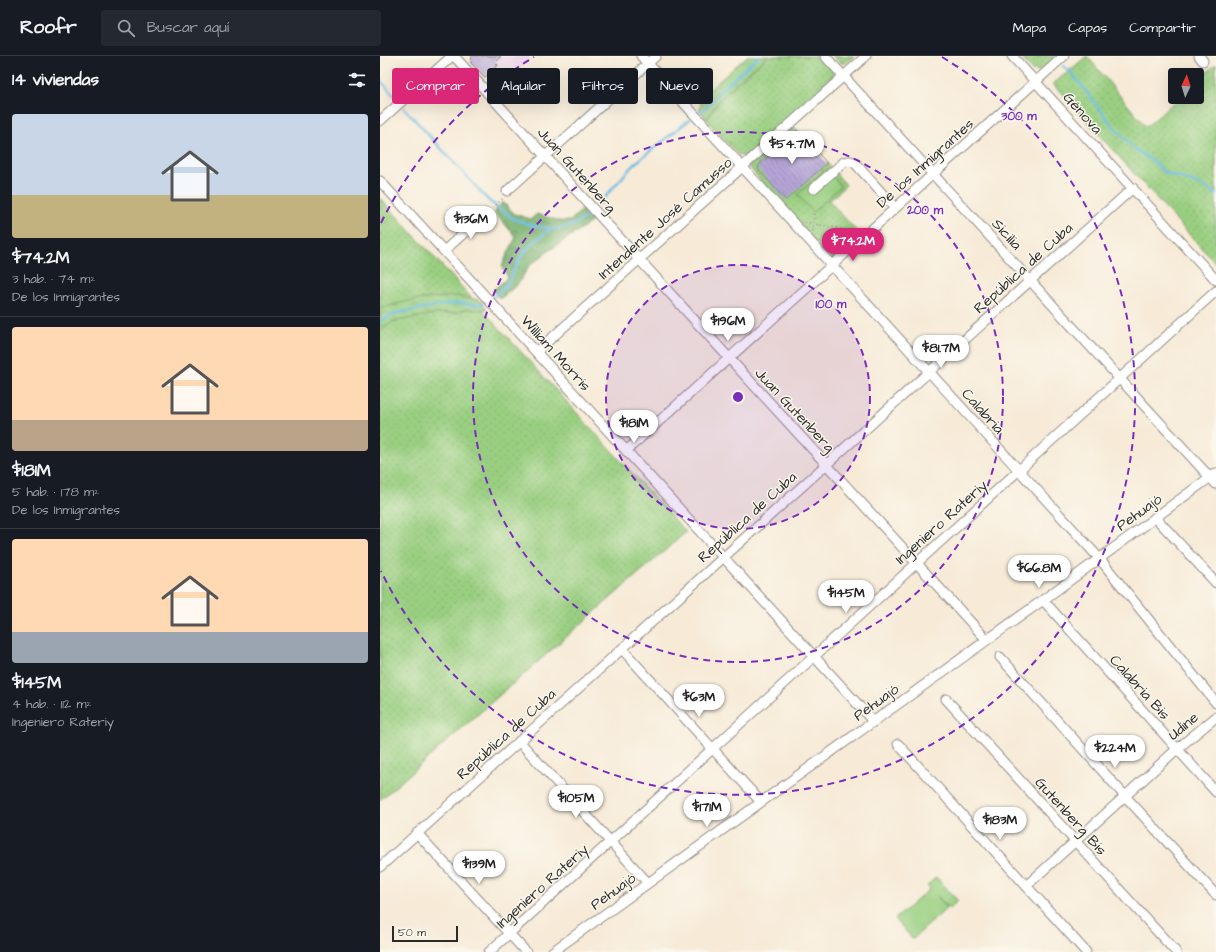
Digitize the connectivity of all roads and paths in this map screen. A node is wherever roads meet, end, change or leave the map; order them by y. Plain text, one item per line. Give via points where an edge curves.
1 (453, 56) edge
2 (641, 56) edge
3 (656, 56) edge
4 (825, 56) edge
5 (866, 56) edge
6 (1012, 56) edge
7 (1064, 56) edge
8 (648, 64) junction
9 (844, 76) junction
10 (1036, 82) junction
11 (380, 121) edge
12 (546, 157) junction
13 (742, 167) junction
14 (933, 174) junction
15 (380, 181) edge
16 (1133, 188) junction
17 (814, 189) dead end
18 (507, 192) dead end
19 (497, 204) dead end
20 (494, 208) dead end
21 (895, 208) junction
22 (814, 211) dead end
23 (485, 214) dead end
24 (801, 220) dead end
25 (813, 224) junction
26 (857, 231) dead end
27 (812, 244) junction
28 (444, 251) junction
29 (639, 260) junction
30 (832, 266) junction
31 (1216, 280) edge
32 (1030, 281) junction
33 (1216, 291) edge
34 (536, 352) junction
35 (729, 358) junction
36 (929, 372) junction
37 (1120, 378) junction
38 (626, 451) junction
39 (826, 465) junction
40 (1019, 470) junction
41 (1214, 478) edge
42 (1155, 517) junction
43 (724, 557) junction
44 (1099, 558) junction
45 (916, 564) junction
46 (1216, 583) edge
47 (1043, 600) junction
48 (987, 640) junction
49 (622, 649) junction
50 (814, 656) junction
51 (1000, 657) dead end
52 (946, 699) dead end
53 (1216, 703) edge
54 (1216, 717) edge
55 (873, 721) junction
56 (520, 741) junction
57 (898, 744) dead end
58 (713, 749) junction
59 (1177, 749) junction
60 (1216, 792) edge
61 (1125, 796) junction
62 (761, 802) junction
63 (417, 833) junction
64 (1075, 841) junction
65 (611, 842) junction
66 (380, 867) edge
67 (648, 883) junction
68 (1026, 886) junction
69 (1216, 895) edge
70 (509, 934) junction
71 (490, 952) edge
72 (526, 952) edge
73 (552, 952) edge
74 (1086, 952) edge
75 (1176, 952) edge

1 - 11 street
1 - 12 street, Juan Gutenberg
2 - 8 street, Calabria
3 - 8 street
4 - 9 street, Sicilia
5 - 9 street, Intendente José Camusso
6 - 10 street, Génova
7 - 10 street, De los Inmigrantes
8 - 12 street
8 - 13 street, Calabria
9 - 13 street, Intendente José Camusso
9 - 14 street, Sicilia
10 - 14 street, De los Inmigrantes
10 - 16 street, Génova
12 - 18 street
12 - 29 street, Juan Gutenberg
13 - 27 street, Calabria
13 - 29 street, Intendente José Camusso
14 - 21 street, De los Inmigrantes
14 - 32 street, Sicilia
15 - 28 street, William Morris
16 - 31 street, Génova
16 - 32 street, República de Cuba
17 - 21 street via 844,162 854,162
19 - 20 path
21 - 30 street, De los Inmigrantes
22 - 25 path
23 - 28 street
24 - 25 path
25 - 26 path
25 - 27 path
27 - 30 street, Calabria
28 - 34 street, William Morris
29 - 34 street, Intendente José Camusso
29 - 35 street, Juan Gutenberg
30 - 35 street, De los Inmigrantes
30 - 36 street, Calabria
32 - 36 street, República de Cuba
32 - 37 street, Sicilia
33 - 37 street, Ingeniero Rateriy
34 - 38 street, William Morris
35 - 38 street, De los Inmigrantes
35 - 39 street, Juan Gutenberg
36 - 39 street, República de Cuba
36 - 40 street, Calabria
37 - 40 street, Ingeniero Rateriy
37 - 41 street, Sicilia
38 - 43 street, William Morris
39 - 43 street, República de Cuba
39 - 45 street, Juan Gutenberg
40 - 44 street, Calabria
40 - 45 street, Ingeniero Rateriy
41 - 42 street, Pehuajó
42 - 44 street, Pehuajó
42 - 46 street
43 - 49 street, República de Cuba
43 - 50 street, William Morris
44 - 47 street, Pehuajó
44 - 53 street, Calabria
45 - 48 street, Juan Gutenberg
45 - 50 street, Ingeniero Rateriy
47 - 48 street, Pehuajó
47 - 59 street, Calabria Bis
48 - 55 street, Pehuajó
49 - 56 street, República de Cuba
49 - 58 street
50 - 55 street, William Morris
50 - 58 street, Ingeniero Rateriy
51 - 61 street
52 - 64 street, Gutenberg Bis
54 - 59 street, Udine
55 - 62 street, Pehuajó
56 - 63 street, República de Cuba
56 - 65 street
57 - 68 street
58 - 62 street
58 - 65 street, Ingeniero Rateriy
59 - 60 street, Calabria Bis
59 - 61 street, Udine
61 - 64 street, Udine
61 - 69 street
62 - 67 street, Pehuajó
63 - 66 street, República de Cuba
63 - 70 street
64 - 68 street, Udine
64 - 75 street, Gutenberg Bis
65 - 67 street
65 - 70 street, Ingeniero Rateriy
67 - 73 street, Pehuajó
68 - 74 street
70 - 71 street, Ingeniero Rateriy
70 - 72 street

